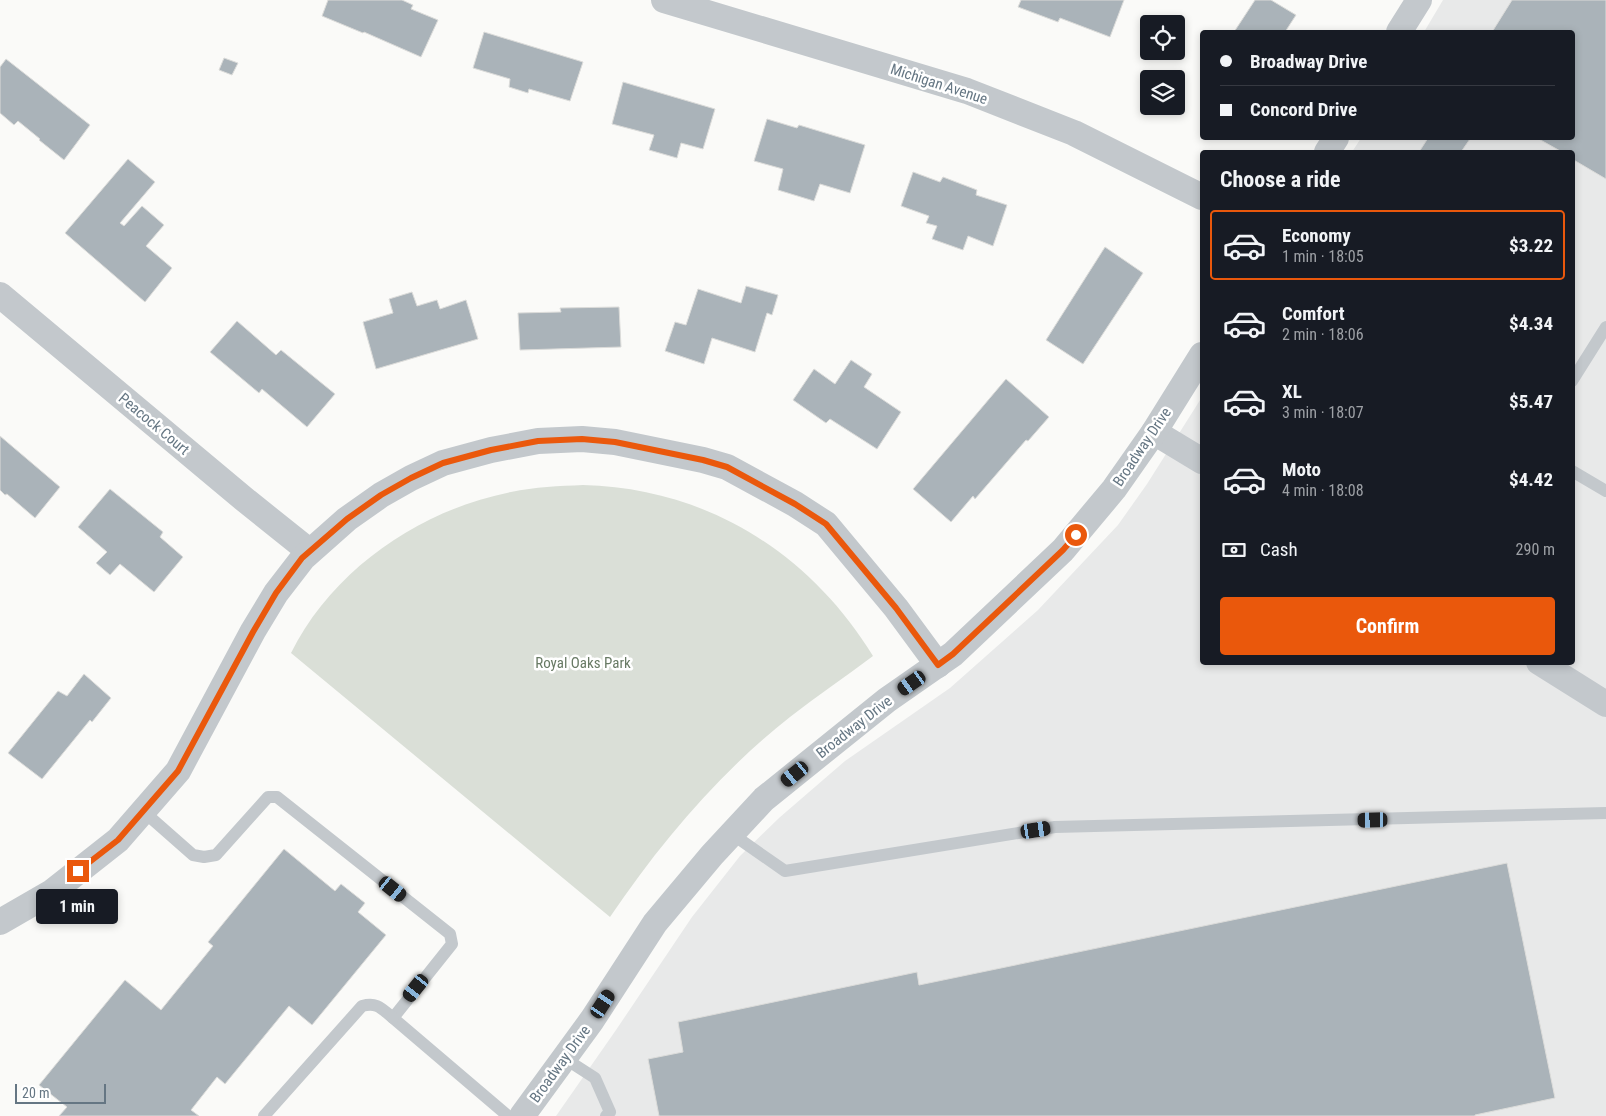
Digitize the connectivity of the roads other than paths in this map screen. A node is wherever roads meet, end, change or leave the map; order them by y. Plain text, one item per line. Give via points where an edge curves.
1 (664, 0) edge
2 (1419, 0) edge
3 (1400, 30) edge
4 (1200, 195) edge
5 (0, 295) edge
6 (1606, 327) edge
7 (1200, 358) edge
8 (1575, 376) edge
9 (1154, 432) junction
10 (1200, 460) edge
11 (1575, 472) edge
12 (1606, 491) edge
13 (310, 551) junction
14 (938, 665) junction
15 (1543, 665) edge
16 (1606, 704) edge
17 (143, 812) junction
18 (1606, 814) edge
19 (732, 834) junction
20 (0, 922) edge
21 (393, 1018) junction
22 (564, 1058) junction
23 (264, 1116) edge
24 (508, 1116) edge
25 (522, 1116) edge
26 (606, 1116) edge

1 - 4 street, Michigan Avenue via 967,91 1074,133
2 - 3 street
5 - 13 street, Peacock Court
6 - 8 lane
7 - 9 street, Broadway Drive
9 - 10 street
9 - 14 street, Broadway Drive via 1114,489 1063,550
11 - 12 lane
13 - 14 street via 381,495 443,463 538,441 582,439 615,442 727,467 826,524 896,608
13 - 17 street via 276,593 178,771
14 - 19 street, Broadway Drive via 887,700 764,799
15 - 16 street
17 - 20 street via 118,840 52,892
17 - 21 lane via 193,855 204,857 216,855 268,797 277,797 450,934 452,944
18 - 19 lane via 1055,827 785,872
19 - 22 street, Broadway Drive via 655,923
21 - 23 lane via 376,1004 362,1006
21 - 24 lane
22 - 25 street, Broadway Drive
22 - 26 lane via 595,1078 610,1112

